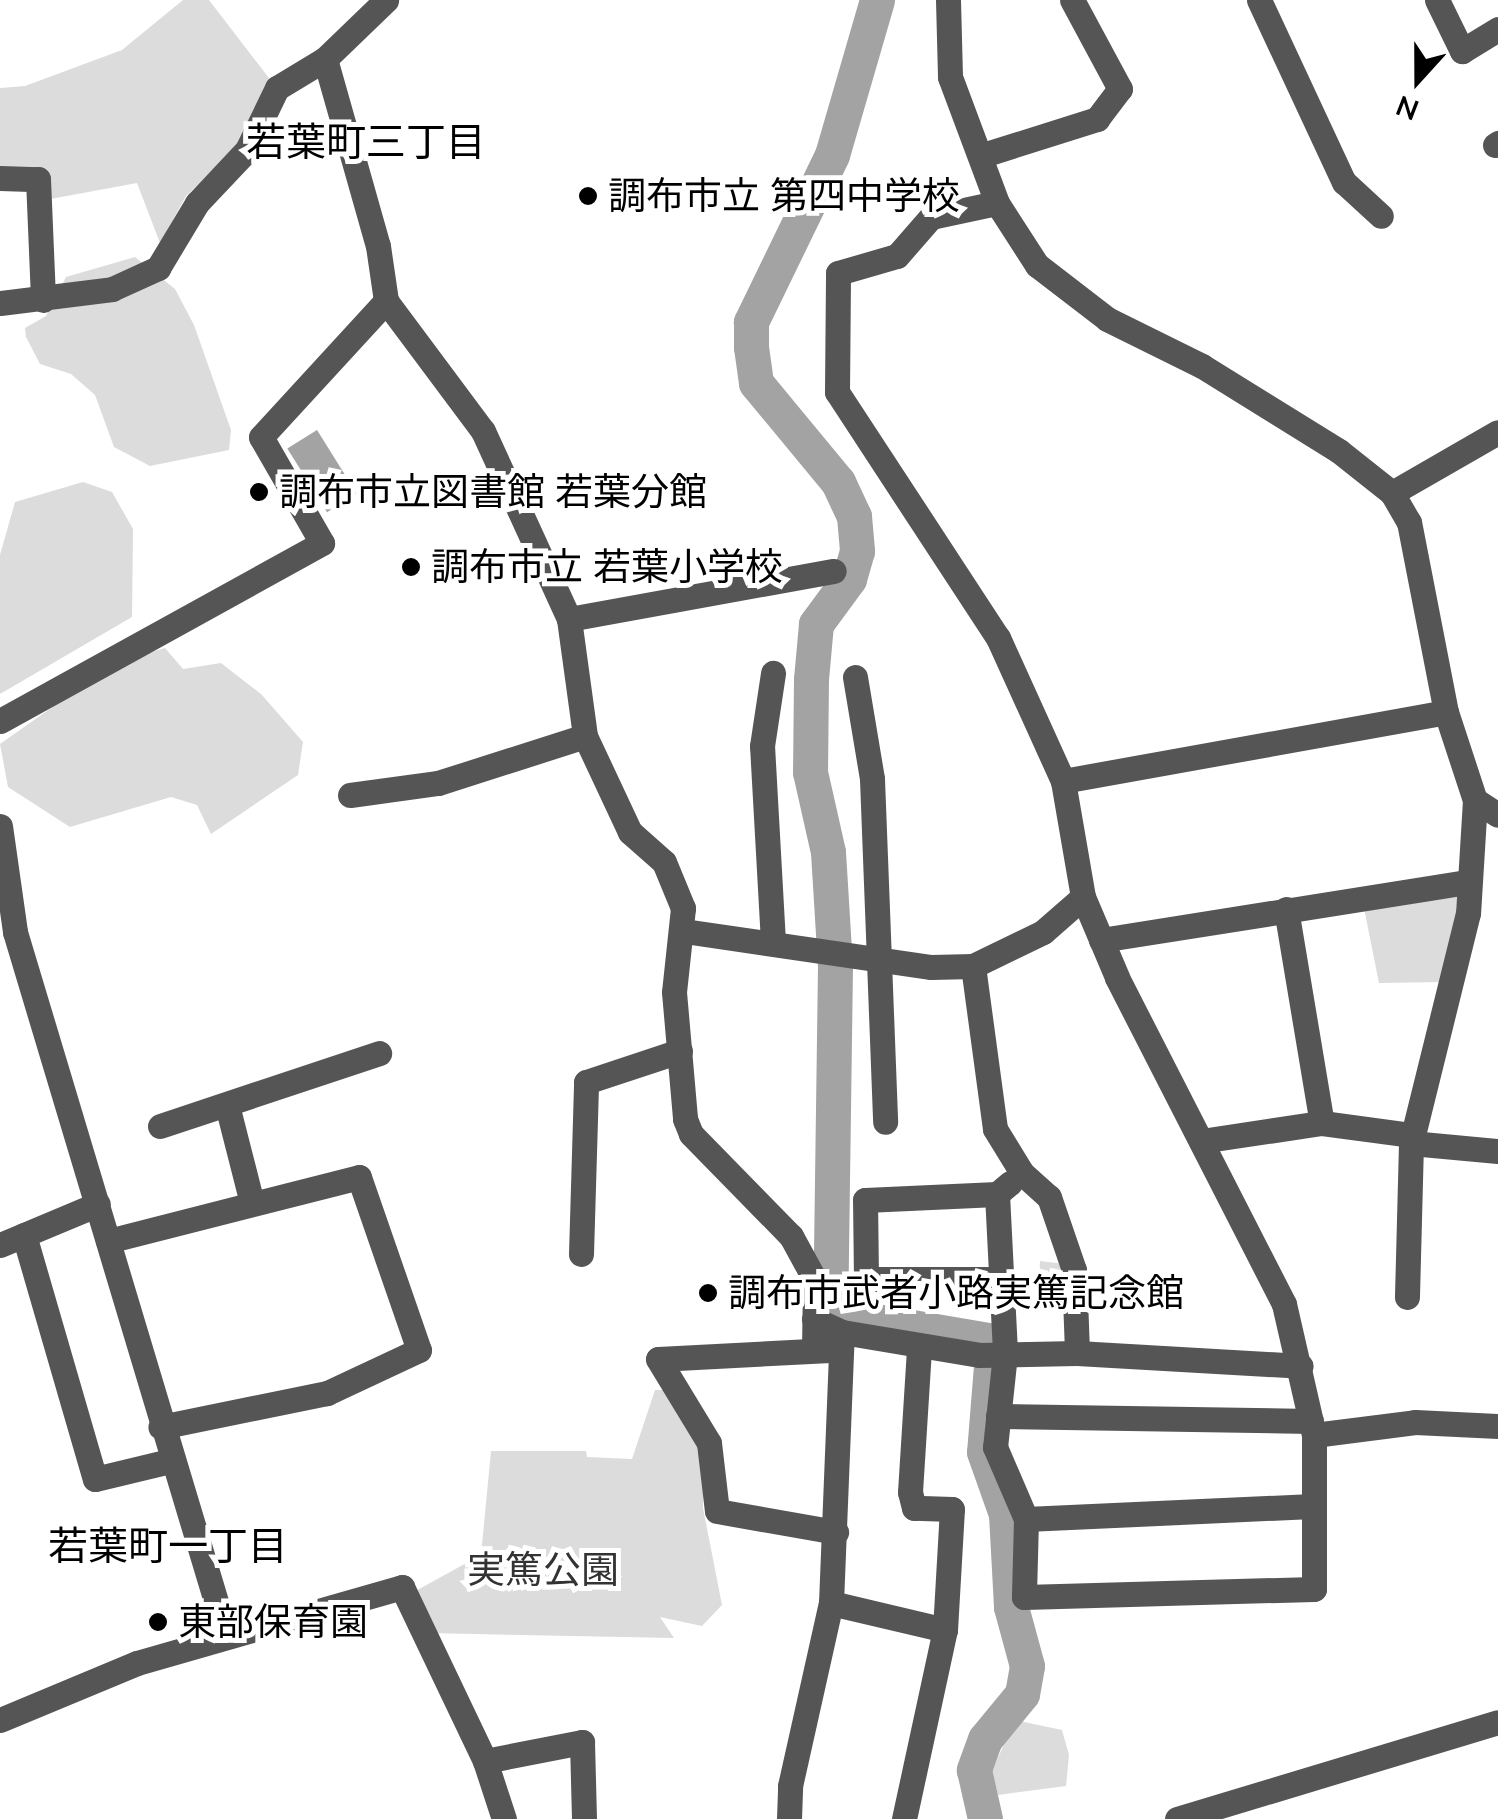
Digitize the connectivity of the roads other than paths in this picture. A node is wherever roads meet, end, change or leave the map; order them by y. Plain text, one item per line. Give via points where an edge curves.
1 (386, 0) edge
2 (948, 0) edge
3 (1072, 0) edge
4 (1259, 0) edge
5 (1437, 0) edge
6 (1498, 29) edge
7 (325, 59) junction
8 (983, 154) junction
9 (0, 178) edge
10 (997, 204) junction
11 (1381, 216) dead end
12 (43, 300) junction
13 (386, 301) junction
14 (0, 303) edge
15 (1498, 432) edge
16 (1392, 493) junction
17 (834, 571) dead end
18 (568, 619) junction
19 (773, 673) dead end
20 (855, 677) dead end
21 (1446, 712) junction
22 (0, 721) edge
23 (585, 736) junction
24 (1063, 781) junction
25 (350, 794) dead end
26 (1475, 800) junction
27 (1498, 814) edge
28 (0, 826) edge
29 (1470, 882) junction
30 (1083, 896) junction
31 (1286, 909) junction
32 (684, 931) junction
33 (1102, 940) junction
34 (772, 942) junction
35 (863, 954) junction
36 (973, 966) junction
37 (680, 1050) junction
38 (379, 1053) dead end
39 (227, 1104) junction
40 (885, 1122) dead end
41 (1322, 1124) junction
42 (160, 1126) dead end
43 (1411, 1139) junction
44 (1202, 1141) junction
45 (1498, 1150) edge
46 (1022, 1173) junction
47 (997, 1194) junction
48 (251, 1199) junction
49 (98, 1204) junction
50 (8, 1236) edge
51 (108, 1240) junction
52 (582, 1254) dead end
53 (998, 1279) junction
54 (1407, 1297) dead end
55 (814, 1318) junction
56 (841, 1341) junction
57 (919, 1348) junction
58 (814, 1350) junction
59 (1077, 1352) junction
60 (996, 1354) junction
61 (1301, 1366) junction
62 (998, 1416) junction
63 (1498, 1426) edge
64 (160, 1427) junction
65 (1312, 1428) junction
66 (170, 1460) junction
67 (1313, 1506) junction
68 (1026, 1519) junction
69 (836, 1532) junction
70 (831, 1604) junction
71 (944, 1630) junction
72 (226, 1635) junction
73 (0, 1720) edge
74 (1498, 1722) edge
75 (484, 1760) junction
76 (504, 1819) edge
77 (584, 1819) edge
78 (790, 1819) edge
79 (904, 1819) edge
80 (1177, 1819) edge

1 - 7 street
2 - 8 street via 950,77
3 - 8 street via 1120,90 1097,119
4 - 11 street via 1295,65 1344,182
5 - 6 street via 1462,51
7 - 12 street via 277,88 247,150 197,204 158,268 112,289
7 - 13 street via 378,246
8 - 10 street
9 - 12 street via 38,178
10 - 16 street via 1037,265 1107,319 1217,376
10 - 24 street via 931,217 897,256 838,272 836,392 998,638
12 - 14 street
13 - 18 street via 483,431
13 - 22 street via 261,437 322,543
15 - 16 street
16 - 21 street via 1423,566
17 - 18 street
18 - 23 street
19 - 34 street via 762,746
20 - 35 street via 872,779
21 - 24 street
21 - 26 street
23 - 25 street via 438,783
23 - 32 street via 630,832 664,862 683,908
24 - 30 street
26 - 27 street
26 - 29 street
28 - 49 street via 14,932
29 - 31 street
29 - 43 street
30 - 33 street
30 - 36 street via 1042,932
31 - 33 street
31 - 41 street
32 - 34 street
32 - 37 street via 674,992
33 - 44 street
34 - 35 street
35 - 36 street
35 - 40 street
36 - 46 street via 995,1128
37 - 52 street via 586,1082
37 - 55 street via 691,1134 791,1236 815,1280
38 - 39 street
39 - 42 street
39 - 48 street
41 - 43 street
41 - 44 street
43 - 45 street
43 - 54 street
44 - 61 street via 1268,1268
46 - 47 street
46 - 59 street via 1049,1198 1074,1270
47 - 53 street
47 - 53 street via 865,1200 866,1280
48 - 51 street
48 - 64 street via 359,1177 419,1350 327,1394
49 - 50 street
49 - 51 street
50 - 66 street via 95,1479
51 - 64 street
53 - 60 street
55 - 56 street
55 - 58 street
56 - 57 street
56 - 58 street
56 - 69 street
57 - 60 street
57 - 71 street via 910,1492 914,1508 952,1509
58 - 69 street via 658,1359 709,1443 717,1510
59 - 60 street
59 - 61 street
60 - 62 street
61 - 65 street
62 - 65 street
62 - 68 street via 995,1447
63 - 65 street
64 - 66 street
65 - 67 street
66 - 72 street
67 - 68 street
67 - 68 street via 1314,1589 1024,1597
69 - 70 street
70 - 71 street
70 - 78 street via 790,1786
71 - 79 street
72 - 73 street via 120,1669
72 - 75 street via 402,1588
74 - 80 street
75 - 76 street
75 - 77 street via 582,1742

